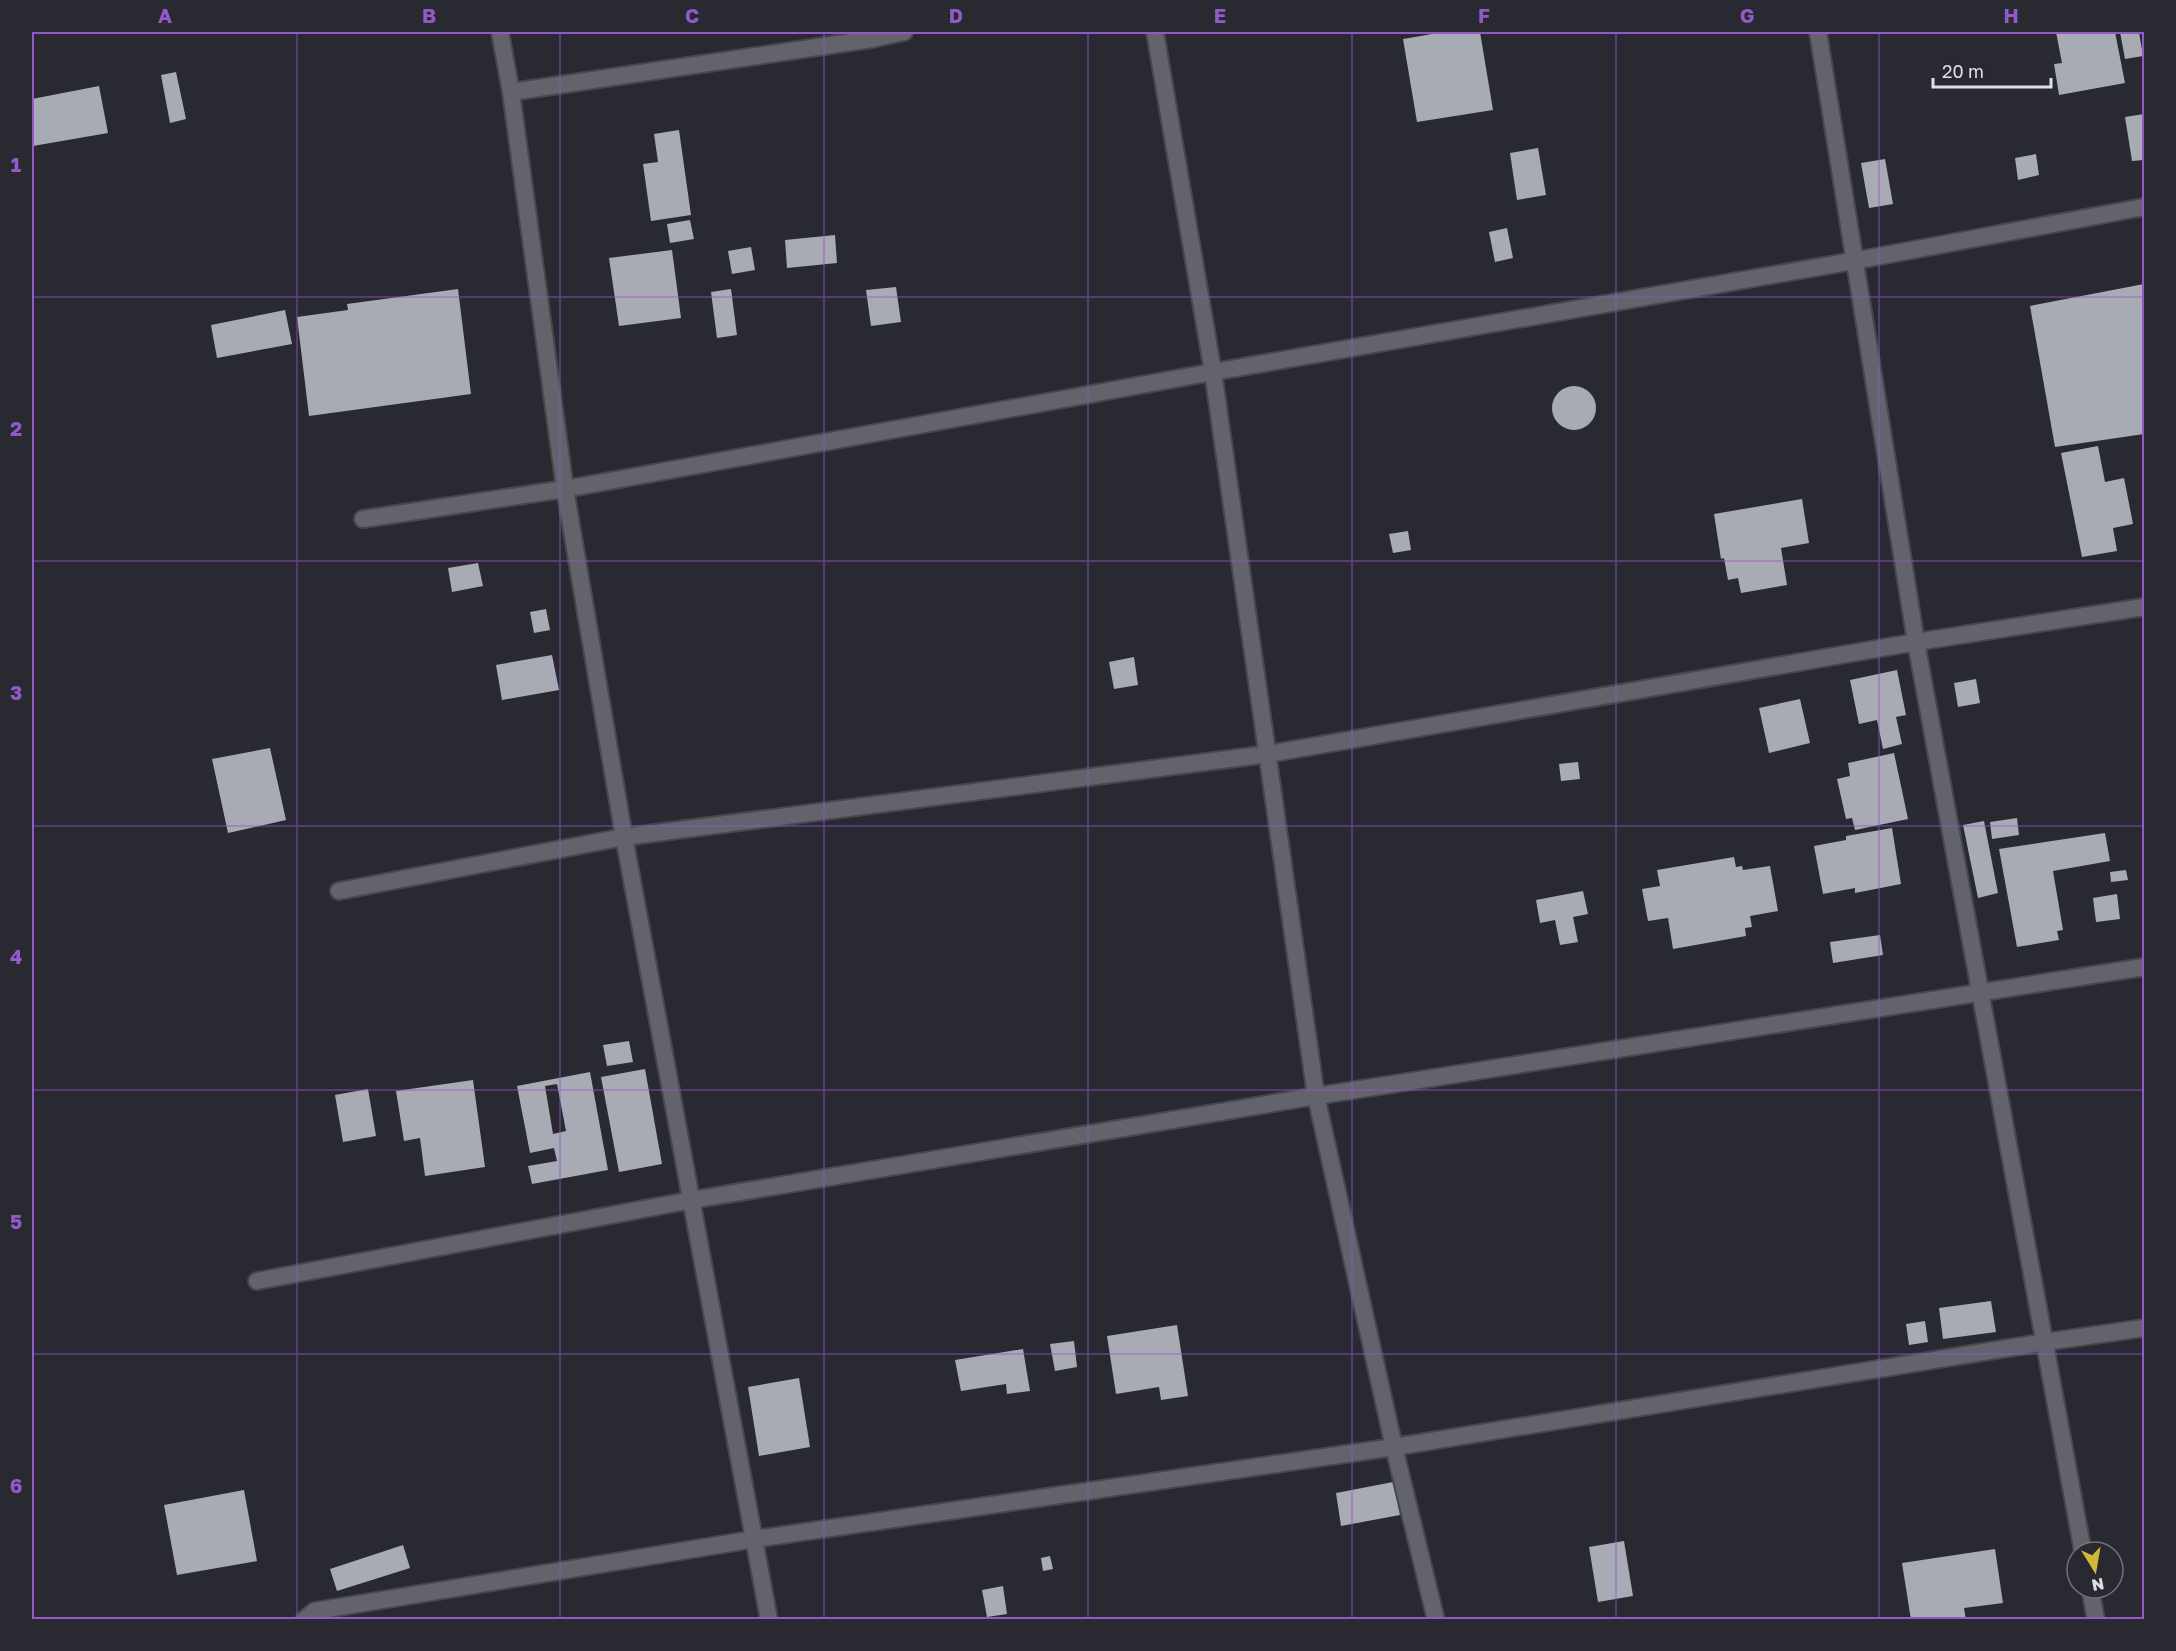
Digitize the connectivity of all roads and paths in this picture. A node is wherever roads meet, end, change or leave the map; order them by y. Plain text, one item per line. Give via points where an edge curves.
1 (501, 32) edge
2 (904, 32) edge
3 (1155, 32) edge
4 (1818, 32) edge
5 (511, 92) junction
6 (2145, 207) edge
7 (1853, 261) junction
8 (1213, 372) junction
9 (565, 489) junction
10 (363, 519) dead end
11 (2145, 607) edge
12 (1916, 642) junction
13 (1268, 754) junction
14 (624, 837) junction
15 (339, 891) dead end
16 (2145, 967) edge
17 (1981, 993) junction
18 (1316, 1096) junction
19 (692, 1200) junction
20 (256, 1281) dead end
21 (2145, 1328) edge
22 (2045, 1342) junction
23 (1394, 1447) junction
24 (755, 1539) junction
25 (2081, 1540) edge
26 (2092, 1600) edge
27 (304, 1620) edge
28 (769, 1620) edge
29 (1436, 1620) edge
30 (2096, 1620) edge

1 - 5 street
2 - 5 street
3 - 8 street
4 - 7 street
5 - 9 street
6 - 7 street
7 - 8 street
7 - 12 street
8 - 9 street
8 - 13 street
9 - 10 street
9 - 14 street
11 - 12 street
12 - 13 street
12 - 17 street
13 - 14 street
13 - 18 street
14 - 15 street
14 - 19 street
16 - 17 street
17 - 18 street
17 - 22 street
18 - 19 street
18 - 23 street
19 - 20 street
19 - 24 street
21 - 22 street
22 - 23 street
22 - 25 street
23 - 24 street
23 - 29 street
24 - 27 street via 315,1611
24 - 28 street
26 - 30 street

